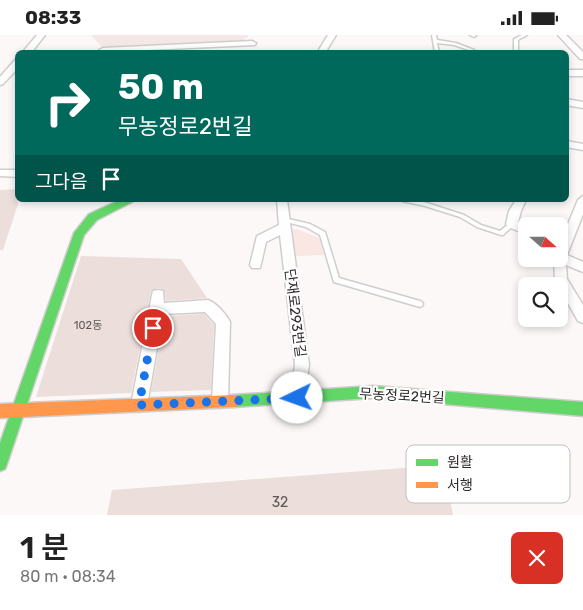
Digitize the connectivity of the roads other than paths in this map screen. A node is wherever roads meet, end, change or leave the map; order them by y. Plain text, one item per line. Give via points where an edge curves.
1 (41, 35) edge
2 (332, 35) edge
3 (434, 35) edge
4 (525, 35) edge
5 (562, 35) edge
6 (252, 39) edge
7 (435, 41) junction
8 (28, 50) edge
9 (103, 50) dead end
10 (323, 50) edge
11 (436, 50) edge
12 (472, 50) dead end
13 (516, 50) edge
14 (583, 57) edge
15 (15, 65) edge
16 (569, 73) edge
17 (583, 73) edge
18 (0, 82) edge
19 (569, 103) edge
20 (583, 105) edge
21 (569, 145) edge
22 (583, 147) edge
23 (0, 173) edge
24 (15, 174) edge
25 (583, 200) edge
26 (125, 202) edge
27 (282, 202) edge
28 (415, 202) edge
29 (521, 202) edge
30 (284, 224) junction
31 (512, 224) junction
32 (518, 227) edge
33 (568, 236) edge
34 (568, 261) edge
35 (256, 265) dead end
36 (560, 267) edge
37 (583, 267) edge
38 (420, 304) dead end
39 (583, 317) edge
40 (297, 398) junction
41 (220, 401) junction
42 (139, 405) junction
43 (583, 409) edge
44 (17, 410) junction
45 (0, 411) edge
46 (0, 464) edge

1 - 8 street
2 - 10 street
3 - 7 lane
4 - 13 lane via 516,39
5 - 14 street
6 - 9 street
7 - 11 lane
7 - 12 lane
15 - 18 street
16 - 17 street
19 - 20 street
21 - 22 street
23 - 24 street
25 - 33 street
26 - 44 street via 93,217 80,233
27 - 30 street, 단재로293번길
28 - 31 lane via 462,216 479,227 502,233
29 - 31 street
30 - 35 street via 260,239
30 - 38 lane via 308,225 323,233 336,280
30 - 40 street, 단재로293번길 via 302,365
31 - 32 street
34 - 37 street
36 - 39 street via 561,279
40 - 41 street, 무농정로2번길
40 - 43 street, 무농정로2번길 via 374,392
41 - 42 street, 무농정로2번길
41 - 42 street via 223,322 208,306 157,302
42 - 44 street, 무농정로2번길
44 - 45 street, 무농정로2번길
44 - 46 street

